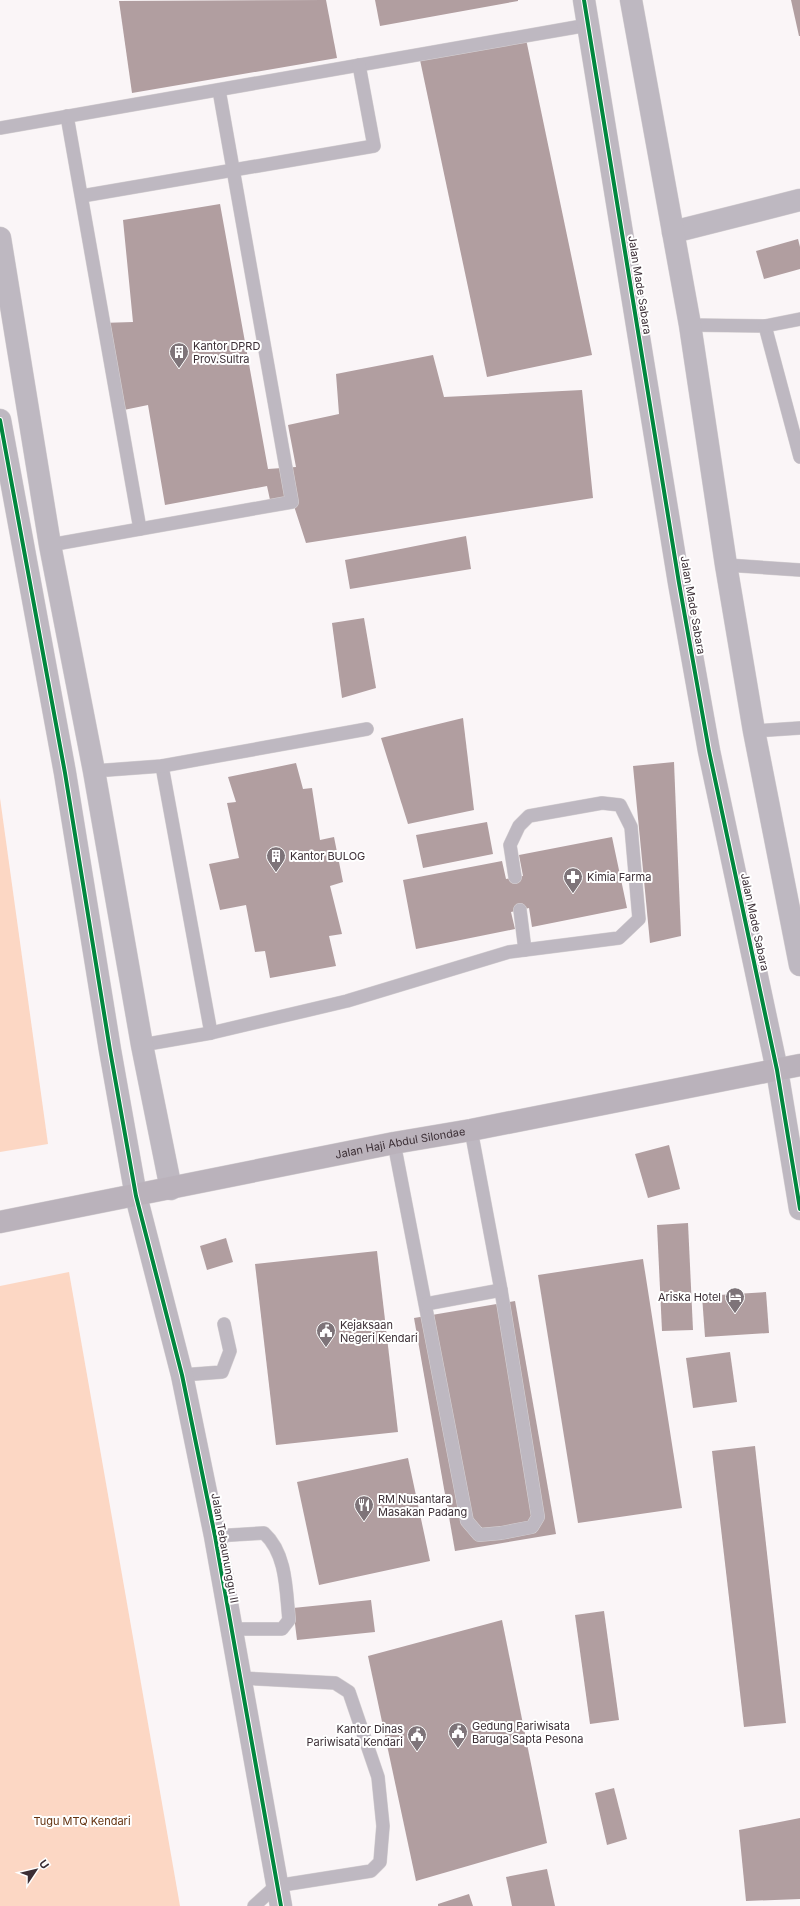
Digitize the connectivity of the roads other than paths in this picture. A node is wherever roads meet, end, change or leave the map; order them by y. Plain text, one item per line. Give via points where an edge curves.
1 (584, 0) edge
2 (631, 0) edge
3 (588, 25) junction
4 (359, 65) junction
5 (219, 90) junction
6 (67, 116) junction
7 (0, 128) edge
8 (233, 170) junction
9 (82, 196) junction
10 (800, 200) edge
11 (673, 232) junction
12 (0, 238) edge
13 (800, 319) edge
14 (690, 325) junction
15 (765, 326) junction
16 (0, 420) edge
17 (800, 457) edge
18 (140, 529) junction
19 (50, 544) junction
20 (726, 565) junction
21 (800, 570) edge
22 (800, 728) edge
23 (367, 729) dead end
24 (754, 731) junction
25 (162, 766) junction
26 (94, 771) junction
27 (515, 877) dead end
28 (520, 910) dead end
29 (525, 950) junction
30 (800, 965) edge
31 (211, 1034) junction
32 (142, 1045) junction
33 (800, 1065) edge
34 (777, 1070) junction
35 (471, 1130) junction
36 (394, 1143) junction
37 (171, 1189) junction
38 (136, 1196) junction
39 (800, 1209) edge
40 (0, 1222) edge
41 (501, 1290) junction
42 (426, 1304) junction
43 (224, 1324) dead end
44 (182, 1375) junction
45 (215, 1536) junction
46 (231, 1629) junction
47 (241, 1678) junction
48 (278, 1896) edge
49 (254, 1906) edge

1 - 3 street, Jalan Made Sabara
2 - 11 street
3 - 4 lane
3 - 34 street, Jalan Made Sabara via 679,583 708,743
4 - 5 lane
4 - 8 lane via 374,146
5 - 6 lane
5 - 8 lane
6 - 7 lane
6 - 9 lane
8 - 9 lane
8 - 18 lane via 292,502
9 - 18 lane
10 - 11 street
11 - 14 street
12 - 19 street
13 - 15 lane
14 - 15 lane
14 - 20 street
15 - 17 lane
16 - 38 street, Jalan Tebaununggu II via 64,773
18 - 19 lane
19 - 26 street
20 - 21 lane
20 - 24 street
22 - 24 lane
23 - 25 lane
24 - 30 street
25 - 26 lane
25 - 31 lane
26 - 32 street
27 - 29 lane via 510,845 519,826 529,816 602,803 620,805 631,827 639,919 619,938
28 - 29 lane
29 - 31 lane via 509,952 346,1001
31 - 32 lane
32 - 37 street
33 - 34 highway, Jalan Haji Abdul Silondae
34 - 35 highway, Jalan Haji Abdul Silondae
34 - 39 street, Jalan Made Sabara
35 - 36 highway, Jalan Haji Abdul Silondae
35 - 41 lane
36 - 37 highway, Jalan Haji Abdul Silondae
36 - 42 lane
37 - 38 highway, Jalan Haji Abdul Silondae
38 - 40 highway, Jalan Haji Abdul Silondae
38 - 44 street, Jalan Tebaununggu II
41 - 42 lane
41 - 42 lane via 538,1517 532,1527 501,1533 478,1535 467,1521
43 - 44 lane via 230,1351 222,1372
44 - 45 street, Jalan Tebaununggu II
45 - 46 street, Jalan Tebaununggu II
45 - 46 lane via 264,1533 272,1540 284,1569 289,1620 282,1629
46 - 47 street, Jalan Tebaununggu II
47 - 48 street, Jalan Tebaununggu II
47 - 48 lane via 335,1683 349,1692 378,1777 383,1826 380,1862 371,1871
48 - 49 lane

